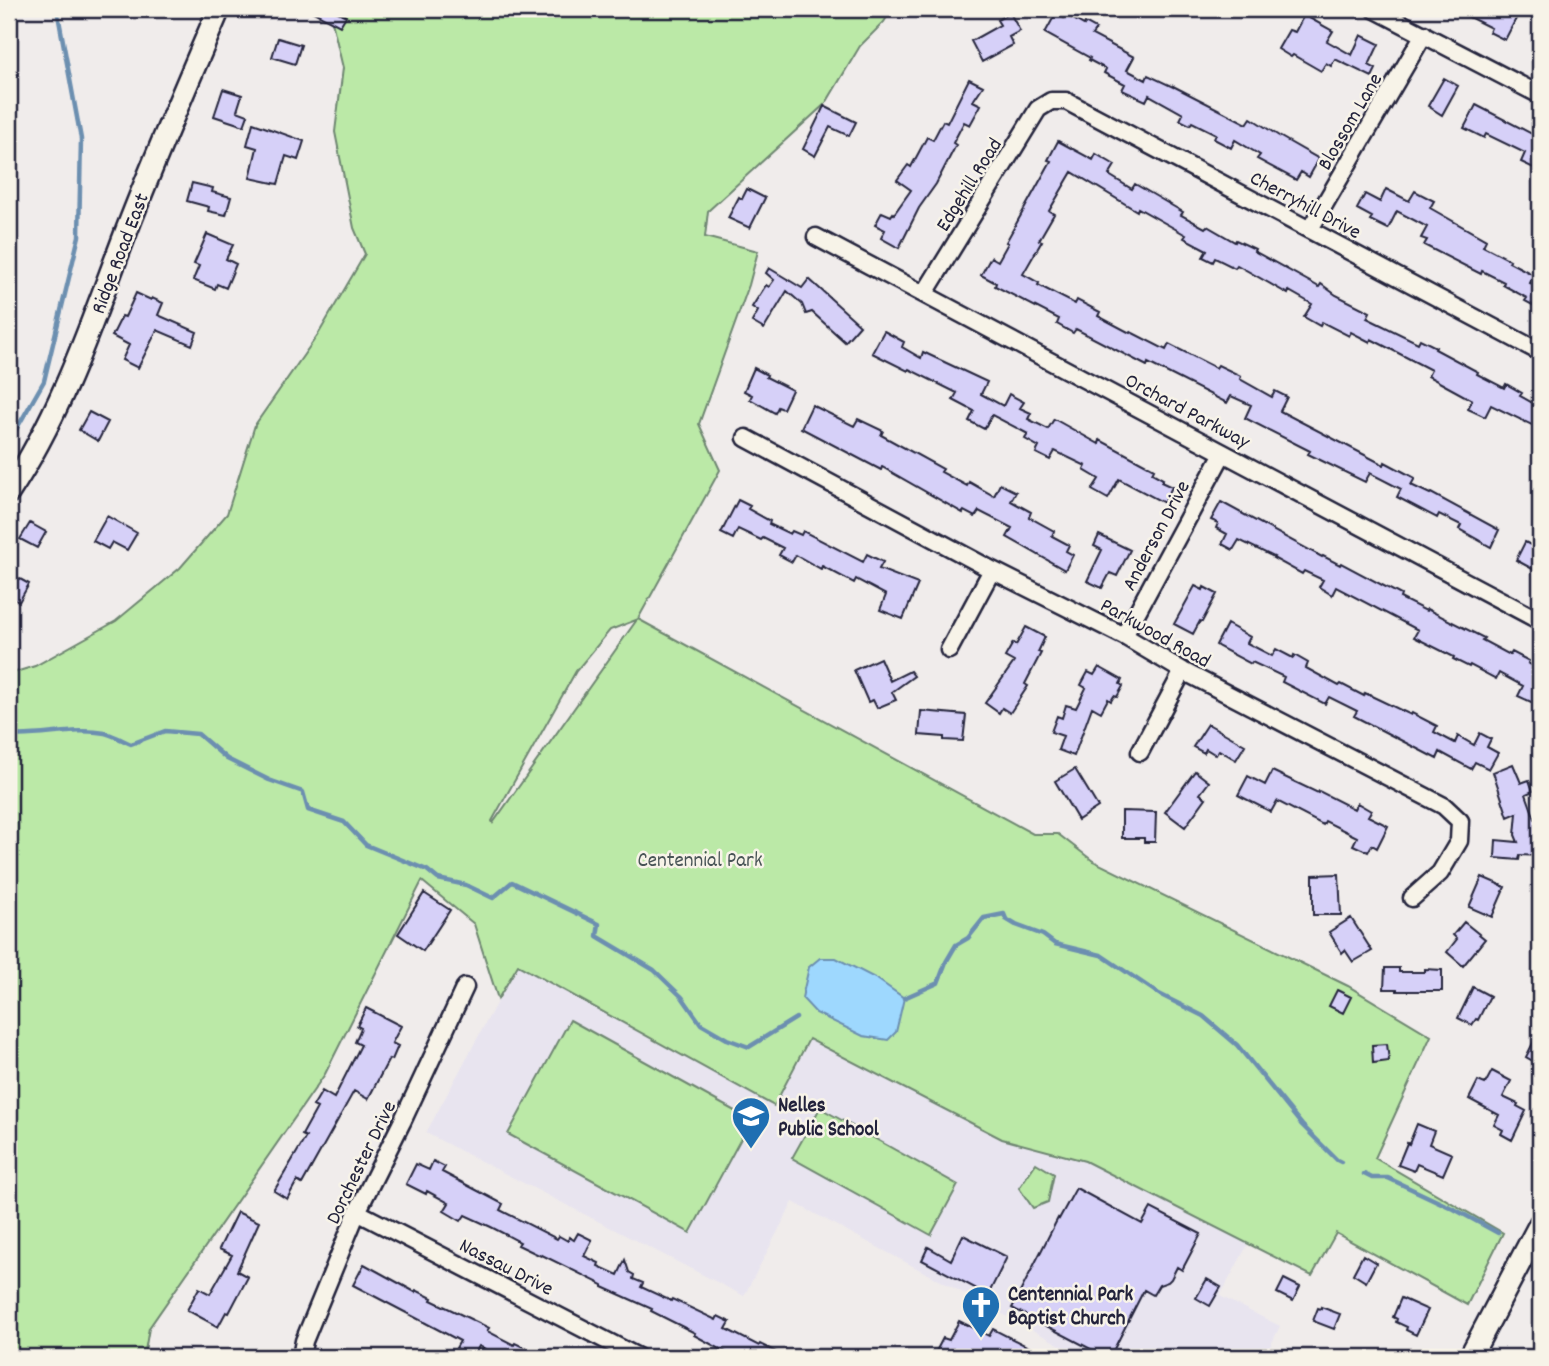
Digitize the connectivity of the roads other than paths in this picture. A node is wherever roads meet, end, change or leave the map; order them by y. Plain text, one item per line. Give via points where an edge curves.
1 (219, 9) edge
2 (1374, 9) edge
3 (1424, 34) junction
4 (1540, 95) edge
5 (1051, 101) joint
6 (1310, 229) junction
7 (816, 237) dead end
8 (925, 293) junction
9 (1540, 352) edge
10 (746, 438) dead end
11 (1223, 453) junction
12 (9, 492) edge
13 (992, 570) junction
14 (1540, 621) edge
15 (1124, 636) junction
16 (949, 650) dead end
17 (1183, 671) junction
18 (1140, 752) dead end
19 (1412, 898) dead end
20 (465, 987) dead end
21 (357, 1212) junction
22 (1540, 1224) edge
23 (301, 1357) edge
24 (638, 1357) edge
25 (1470, 1357) edge

1 - 12 main road, Ridge Road East via 61,401
2 - 3 street
3 - 4 street
3 - 6 street, Blossom Lane
5 - 6 street, Cherryhill Drive via 1066,101
5 - 8 street, Edgehill Road via 1038,109
6 - 9 street, Cherryhill Drive
7 - 8 street, Orchard Parkway
8 - 11 street, Orchard Parkway
10 - 13 street, Parkwood Road
11 - 14 street, Orchard Parkway
11 - 15 street, Anderson Drive
13 - 15 street, Parkwood Road
13 - 16 street
15 - 17 street, Parkwood Road
17 - 18 street
17 - 19 street, Parkwood Road via 1444,806 1460,821 1459,841 1440,873
20 - 21 street, Dorchester Drive
21 - 23 street, Dorchester Drive
21 - 24 street, Nassau Drive
22 - 25 main road

